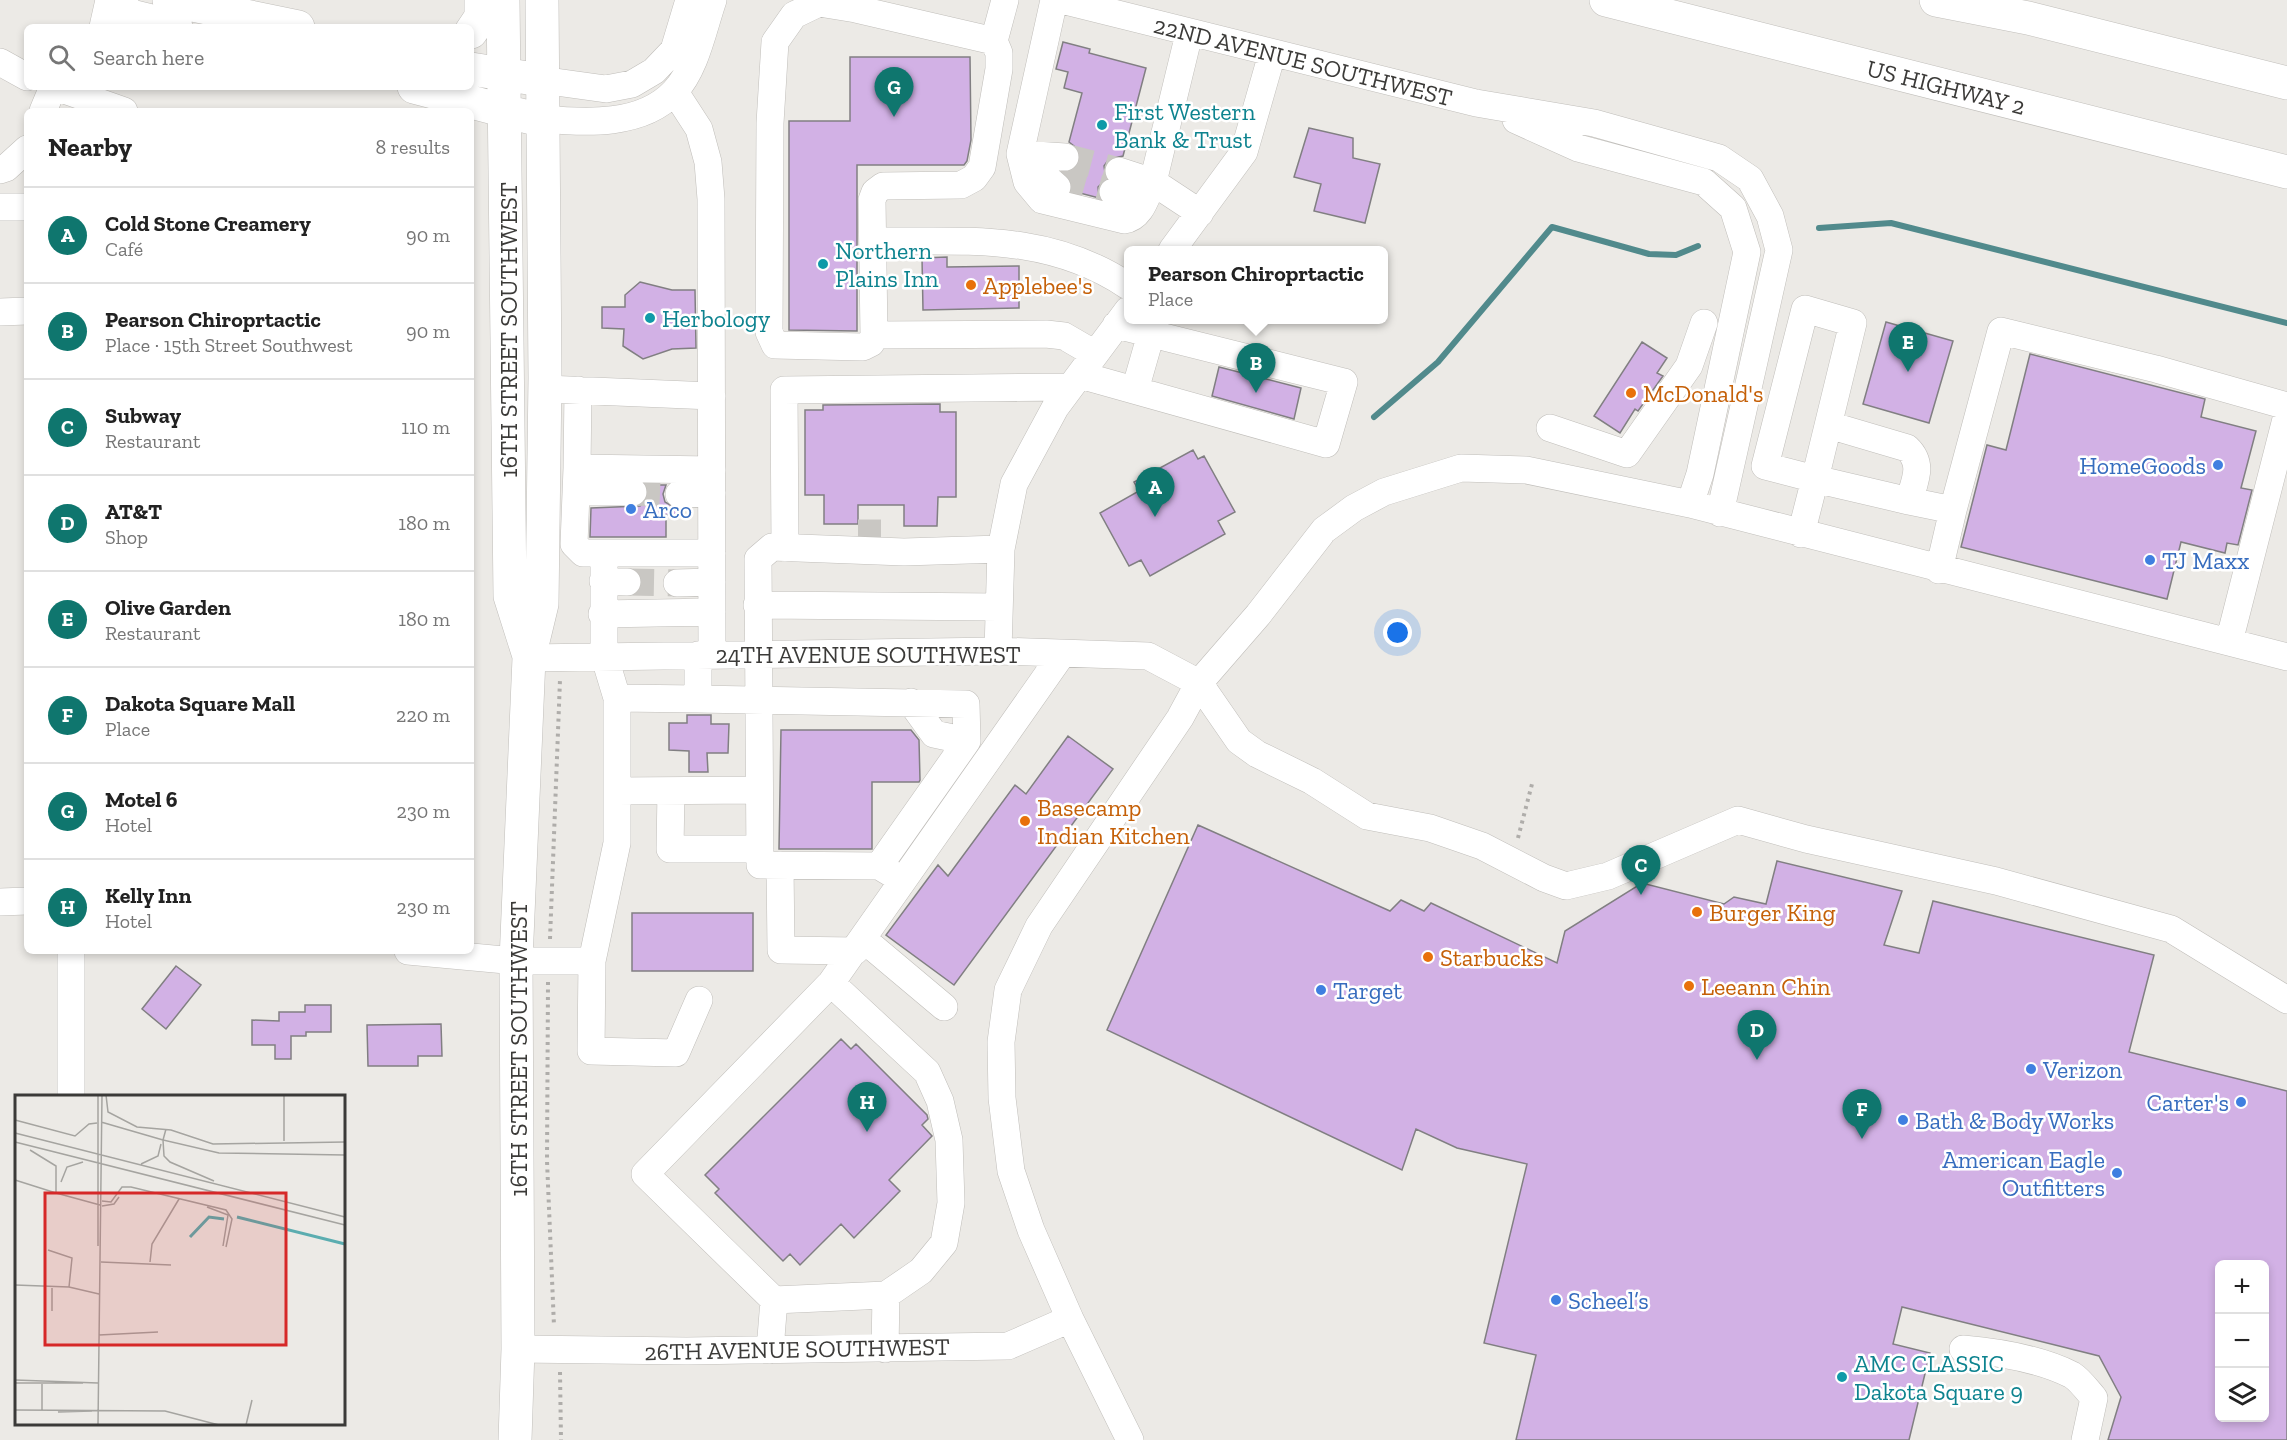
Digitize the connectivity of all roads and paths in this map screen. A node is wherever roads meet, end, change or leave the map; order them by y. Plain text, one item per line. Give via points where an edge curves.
1 (111, 0) edge
2 (169, 0) edge
3 (481, 0) edge
4 (503, 0) edge
5 (542, 0) edge
6 (689, 0) edge
7 (713, 0) edge
8 (1005, 0) edge
9 (1054, 0) edge
10 (1061, 0) edge
11 (1606, 0) edge
12 (1936, 0) edge
13 (857, 4) edge
14 (225, 6) edge
15 (104, 24) edge
16 (164, 24) edge
17 (288, 24) edge
18 (474, 28) edge
19 (1189, 34) junction
20 (994, 41) junction
21 (1272, 54) junction
22 (0, 63) edge
23 (474, 69) edge
24 (506, 74) junction
25 (24, 75) edge
26 (541, 80) junction
27 (2287, 83) edge
28 (54, 90) edge
29 (64, 90) edge
30 (425, 90) edge
31 (675, 92) junction
32 (88, 98) edge
33 (1476, 103) junction
34 (44, 108) edge
35 (116, 108) edge
36 (507, 113) junction
37 (544, 119) junction
38 (24, 152) edge
39 (1020, 154) junction
40 (0, 170) edge
41 (1061, 172) tunnel mouth
42 (2287, 172) edge
43 (1115, 186) tunnel mouth
44 (1146, 196) junction
45 (0, 207) edge
46 (24, 207) edge
47 (1200, 213) junction
48 (873, 242) junction
49 (1175, 246) edge
50 (1124, 283) edge
51 (24, 311) edge
52 (0, 312) edge
53 (1122, 317) edge
54 (1704, 323) dead end
55 (1134, 324) edge
56 (1151, 334) junction
57 (874, 335) junction
58 (1082, 372) junction
59 (545, 389) junction
60 (578, 390) junction
61 (1136, 390) junction
62 (712, 396) junction
63 (2287, 406) edge
64 (1829, 425) junction
65 (1550, 428) dead end
66 (2286, 428) edge
67 (1815, 479) junction
68 (577, 480) junction
69 (712, 482) junction
70 (633, 492) tunnel mouth
71 (678, 494) tunnel mouth
72 (1909, 501) junction
73 (1690, 504) junction
74 (1953, 510) junction
75 (1720, 513) junction
76 (1801, 534) junction
77 (860, 538) junction
78 (785, 548) junction
79 (1001, 549) junction
80 (904, 552) junction
81 (604, 553) junction
82 (712, 553) junction
83 (1939, 570) junction
84 (712, 582) junction
85 (677, 583) tunnel mouth
86 (757, 606) junction
87 (998, 607) junction
88 (712, 612) junction
89 (602, 614) junction
90 (2229, 642) junction
91 (998, 651) junction
92 (757, 653) junction
93 (705, 654) junction
94 (1062, 654) junction
95 (604, 655) junction
96 (2287, 657) edge
97 (529, 658) junction
98 (1199, 683) junction
99 (560, 696) dead end
100 (617, 698) junction
101 (698, 699) junction
102 (758, 699) junction
103 (911, 702) junction
104 (967, 741) junction
105 (1532, 784) dead end
106 (759, 790) junction
107 (617, 791) junction
108 (671, 791) junction
109 (770, 857) junction
110 (1511, 861) junction
111 (879, 866) junction
112 (905, 880) junction
113 (24, 901) edge
114 (0, 902) edge
115 (859, 945) junction
116 (71, 954) edge
117 (440, 954) edge
118 (592, 960) junction
119 (516, 961) junction
120 (549, 961) junction
121 (831, 983) junction
122 (699, 1000) dead end
123 (2287, 1000) edge
124 (944, 1007) dead end
125 (71, 1095) edge
126 (886, 1295) junction
127 (774, 1300) junction
128 (1070, 1319) junction
129 (518, 1348) junction
130 (556, 1349) junction
131 (885, 1349) junction
132 (1963, 1349) dead end
133 (770, 1350) junction
134 (515, 1440) edge
135 (561, 1440) edge
136 (1130, 1440) edge
137 (2085, 1440) edge

1 - 15 street
1 - 16 main road via 131,16
2 - 14 main road
3 - 18 main road via 481,17
4 - 24 main road, 16TH STREET SOUTHWEST
5 - 26 main road, 16TH STREET SOUTHWEST
6 - 26 street via 674,50 654,71 632,84 606,89
7 - 31 street via 692,62
8 - 20 street
9 - 39 street
10 - 19 street, 22ND AVENUE SOUTHWEST
11 - 42 main road, US HIGHWAY 2
12 - 27 main road via 2028,18
13 - 20 street
13 - 57 street via 819,3 794,15 774,42 769,332 775,345 787,346 863,348
14 - 17 main road
19 - 21 street, 22ND AVENUE SOUTHWEST
19 - 44 street
20 - 48 street via 999,69 982,167 974,178 961,185 883,186 872,200
21 - 33 street, 22ND AVENUE SOUTHWEST
21 - 47 street via 1244,152
22 - 25 street
23 - 24 main road
24 - 26 main road
24 - 36 main road, 16TH STREET SOUTHWEST
26 - 37 main road, 16TH STREET SOUTHWEST
28 - 34 street
29 - 32 street
30 - 36 main road
31 - 37 street via 658,105 630,117 581,123
31 - 62 street via 699,129 708,162
32 - 35 street
33 - 73 street, 22ND AVENUE SOUTHWEST via 1578,148 1704,182 1734,208 1747,252 1700,474
33 - 75 street, 22ND AVENUE SOUTHWEST via 1594,123 1719,158 1749,179 1770,216 1779,250
36 - 37 main road
36 - 97 main road, 16TH STREET SOUTHWEST via 510,596
37 - 59 main road, 16TH STREET SOUTHWEST
38 - 40 street
39 - 41 street
39 - 44 street via 1027,182 1042,200 1124,220 1131,219
43 - 44 street
44 - 47 street
45 - 46 street
47 - 49 street
48 - 50 street via 1010,242 1056,251 1104,270
48 - 57 street
51 - 52 street
53 - 58 street
54 - 65 street via 1689,366 1627,454
55 - 56 street
56 - 61 street
56 - 61 street via 1344,382 1326,444
57 - 58 street via 1064,336
58 - 61 street
58 - 78 street via 784,390
58 - 79 street via 1055,408 1014,484
59 - 60 street
59 - 97 main road, 16TH STREET SOUTHWEST via 542,604
60 - 62 street
60 - 68 street
62 - 69 street
63 - 74 street via 2001,331
64 - 67 street
64 - 67 street via 1853,323 1805,309 1765,466
64 - 72 street via 1907,448 1916,456 1918,468
66 - 90 street
67 - 72 street
67 - 76 street
68 - 69 street
68 - 70 street
68 - 81 street via 574,544 583,553
69 - 71 street
69 - 82 street
72 - 74 street
73 - 75 street
73 - 98 street via 1526,470 1498,468 1461,468 1384,492 1324,530
74 - 83 street
75 - 76 street
76 - 83 street
77 - 78 street
77 - 80 street
77 - 80 street via 892,533
78 - 86 street via 772,547 758,559
79 - 80 street
79 - 87 street
81 - 82 street
81 - 89 street via 615,582
82 - 84 street
83 - 90 street
84 - 85 street
84 - 88 street
86 - 87 street
86 - 92 street
87 - 91 street
88 - 89 street
88 - 93 street
89 - 95 street
90 - 96 street
91 - 92 street, 24TH AVENUE SOUTHWEST
91 - 94 street, 24TH AVENUE SOUTHWEST
92 - 93 street, 24TH AVENUE SOUTHWEST
92 - 102 street
93 - 95 street, 24TH AVENUE SOUTHWEST
93 - 101 street
94 - 98 street, 24TH AVENUE SOUTHWEST via 1149,656
94 - 112 street
95 - 97 street, 24TH AVENUE SOUTHWEST
95 - 100 street
97 - 119 main road, 16TH STREET SOUTHWEST
98 - 110 street via 1239,741 1257,754 1367,816 1430,828
98 - 128 street via 1180,718 1039,926 1008,990 1001,1042 1002,1098 1011,1171 1031,1230
99 - 120 path
100 - 101 street
100 - 107 street
101 - 102 street
102 - 103 street
102 - 106 street
103 - 104 street via 934,734
103 - 104 street via 966,704
104 - 111 street
105 - 110 path
106 - 108 street
106 - 109 street
107 - 108 street
107 - 118 street via 617,843
108 - 109 street via 670,849
109 - 111 street
109 - 115 street via 781,950
110 - 123 street via 1566,886 1608,876 1738,820 1996,881 2171,928
111 - 112 street
112 - 115 street
113 - 114 street
115 - 121 street
115 - 124 street
116 - 125 street
117 - 119 street
118 - 120 street
118 - 122 street via 591,1051 676,1053
119 - 120 street
119 - 129 main road, 16TH STREET SOUTHWEST
120 - 130 path via 547,1161
121 - 126 street via 927,1072 940,1101 949,1140 951,1203 944,1243 921,1271
121 - 127 street via 645,1174
126 - 127 street
126 - 131 street
127 - 133 street
128 - 131 street, 26TH AVENUE SOUTHWEST via 1008,1346
128 - 136 street
129 - 130 street, 26TH AVENUE SOUTHWEST
129 - 134 main road, 16TH STREET SOUTHWEST
130 - 133 street, 26TH AVENUE SOUTHWEST
130 - 135 path via 561,1379
131 - 133 street, 26TH AVENUE SOUTHWEST
132 - 137 street via 2041,1364 2073,1376 2094,1398

